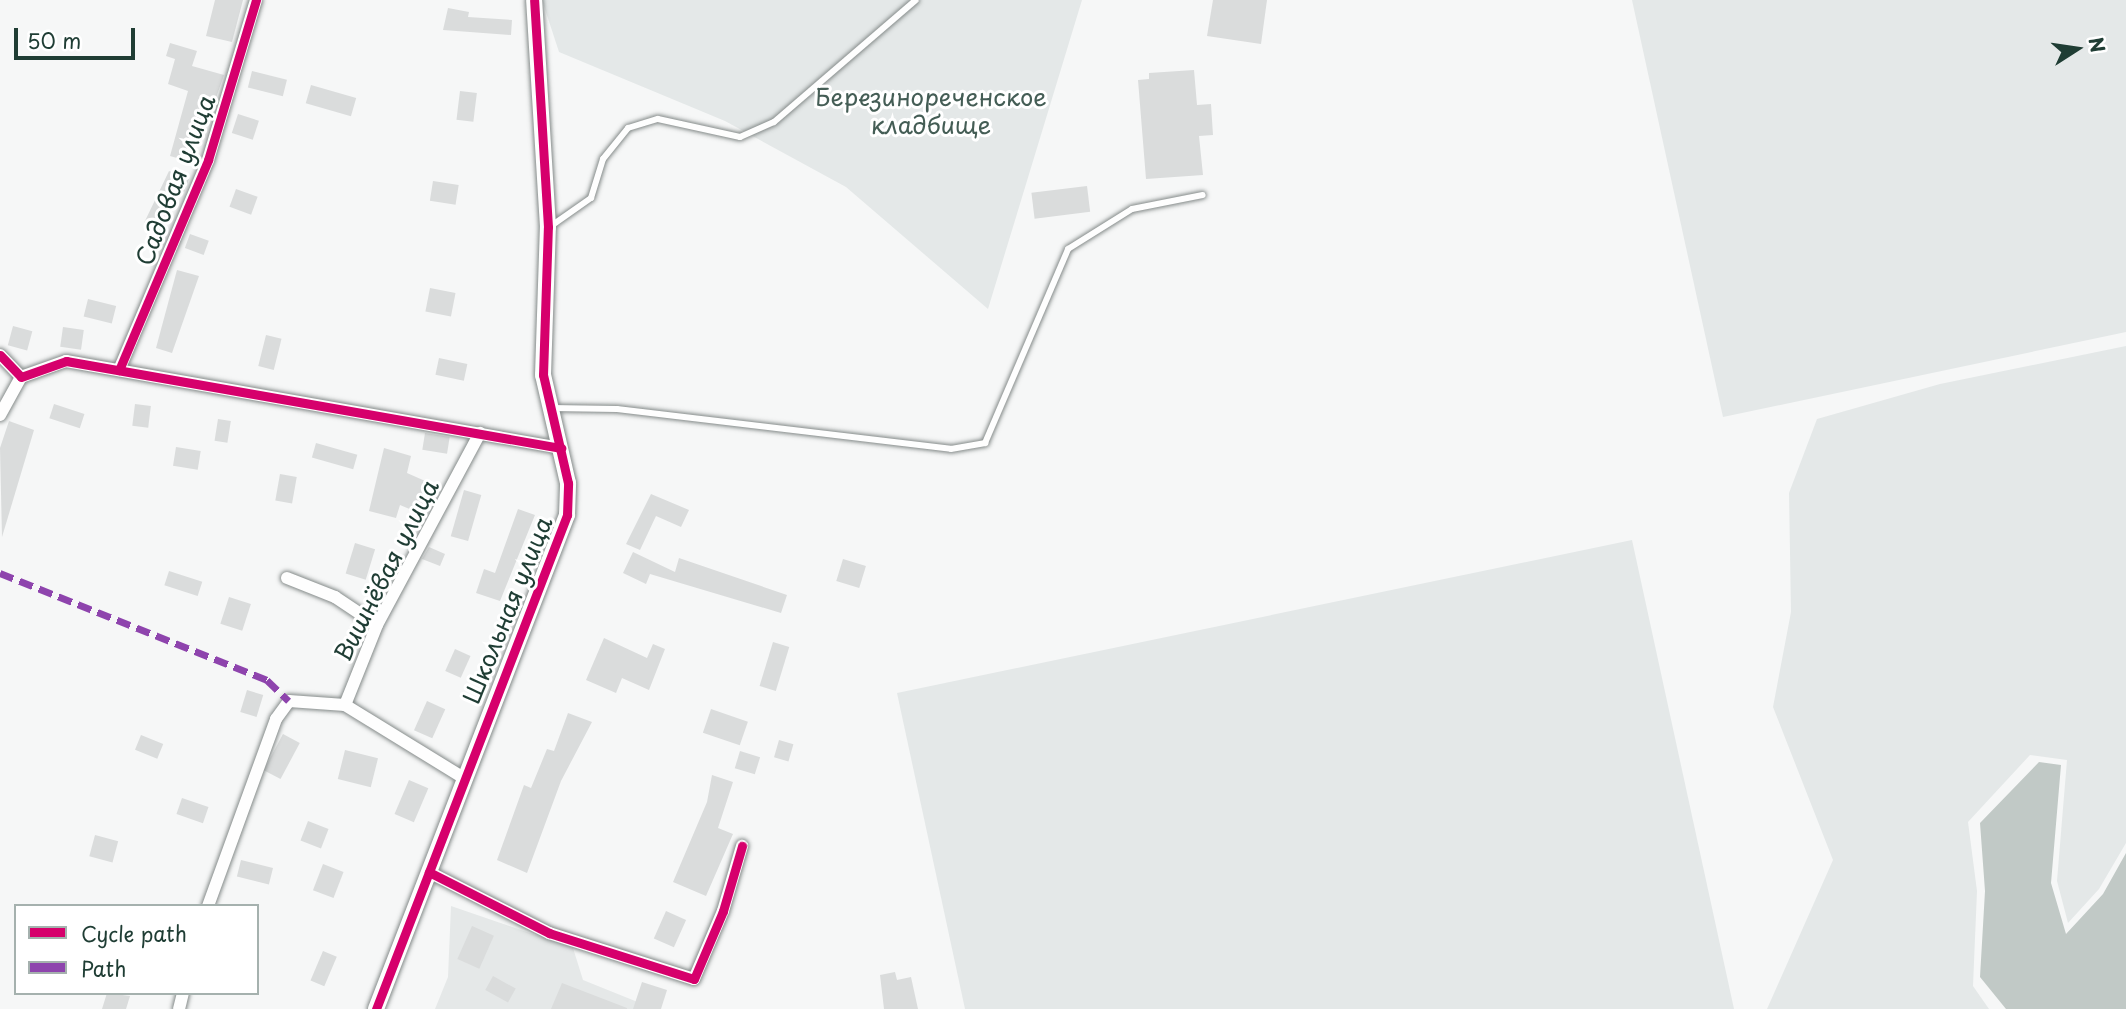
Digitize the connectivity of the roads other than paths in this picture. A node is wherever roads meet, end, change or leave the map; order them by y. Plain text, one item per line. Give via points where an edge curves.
1 (256, 0) edge
2 (534, 0) edge
3 (916, 0) edge
4 (1203, 195) dead end
5 (548, 227) junction
6 (0, 355) edge
7 (119, 370) junction
8 (21, 377) junction
9 (551, 408) junction
10 (0, 415) edge
11 (480, 433) junction
12 (561, 448) junction
13 (288, 578) dead end
14 (377, 625) junction
15 (345, 705) junction
16 (462, 777) junction
17 (741, 846) dead end
18 (429, 872) junction
19 (209, 904) edge
20 (376, 1009) edge

1 - 7 street, Садовая улица via 208,160
2 - 5 street, Школьная улица
3 - 5 lane via 774,122 740,137 658,119 628,128 603,159 591,198 579,211
4 - 9 lane via 1132,209 1068,249 985,443 951,449 617,409
5 - 9 street, Школьная улица via 543,375
6 - 8 street
7 - 8 street via 66,361
7 - 11 street
8 - 10 street
9 - 12 street, Школьная улица
11 - 12 street
11 - 14 street, Вишнёвая улица
12 - 16 street, Школьная улица via 568,484 566,515
13 - 14 street via 335,597
14 - 15 street, Вишнёвая улица
15 - 16 street
15 - 19 street via 289,701 276,719
16 - 18 street, Школьная улица
17 - 18 street via 723,911 694,979 549,933
18 - 20 street, Школьная улица

